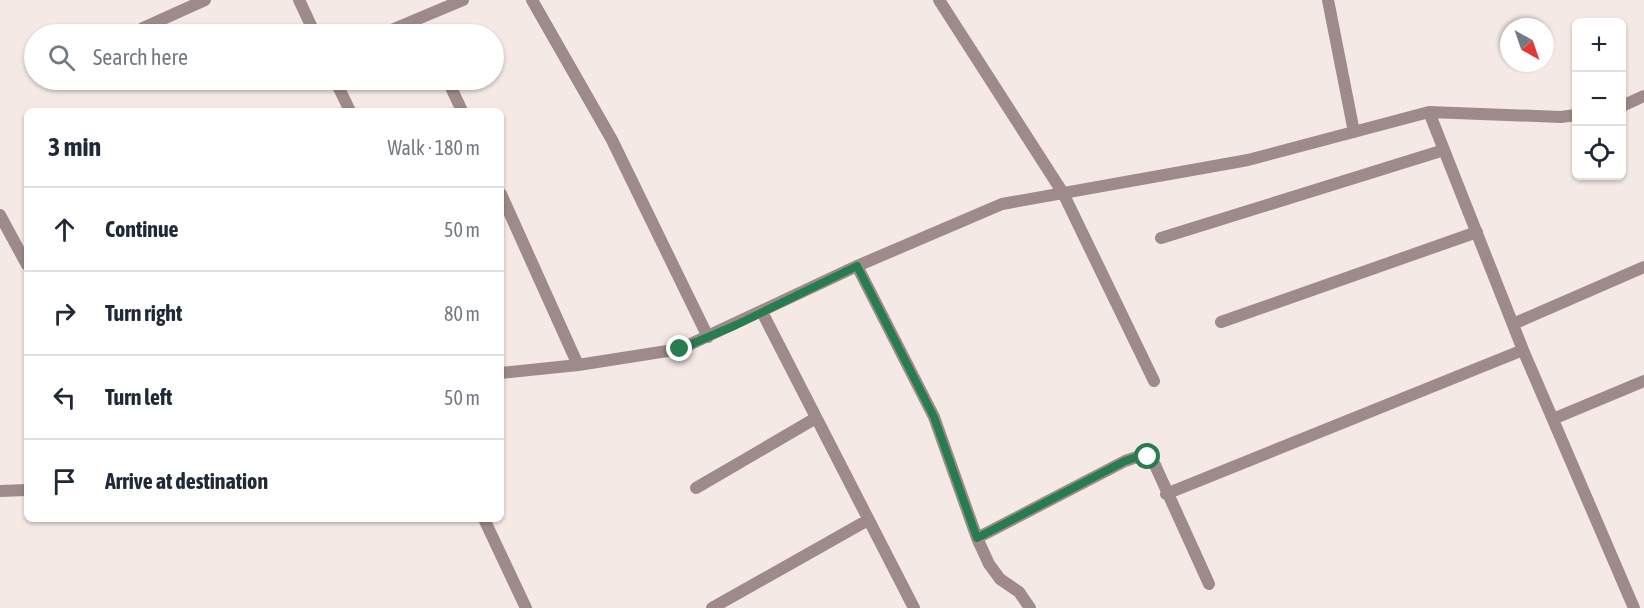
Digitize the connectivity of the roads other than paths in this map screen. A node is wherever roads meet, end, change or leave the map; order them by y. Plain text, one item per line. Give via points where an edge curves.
1 (205, 0) edge
2 (299, 0) edge
3 (463, 0) edge
4 (532, 0) edge
5 (939, 0) edge
6 (1328, 0) edge
7 (152, 24) edge
8 (310, 24) edge
9 (406, 24) edge
10 (340, 90) edge
11 (452, 90) edge
12 (1644, 96) edge
13 (1626, 104) edge
14 (349, 108) edge
15 (461, 108) edge
16 (1429, 112) junction
17 (1572, 116) edge
18 (1354, 132) junction
19 (1444, 150) junction
20 (1063, 192) junction
21 (504, 201) edge
22 (0, 216) edge
23 (1477, 232) junction
24 (1161, 238) dead end
25 (24, 260) edge
26 (857, 266) junction
27 (1644, 267) edge
28 (762, 312) junction
29 (1221, 322) dead end
30 (1513, 324) junction
31 (708, 337) junction
32 (1523, 350) junction
33 (578, 365) junction
34 (504, 373) edge
35 (1154, 381) dead end
36 (1644, 381) edge
37 (816, 418) junction
38 (1553, 419) junction
39 (696, 488) dead end
40 (24, 490) edge
41 (0, 491) edge
42 (1166, 494) junction
43 (868, 520) junction
44 (485, 522) edge
45 (977, 538) junction
46 (1209, 584) dead end
47 (526, 608) edge
48 (712, 608) edge
49 (914, 608) edge
50 (1030, 608) edge
51 (1634, 608) edge

1 - 7 street
2 - 8 street
3 - 9 street
4 - 31 street via 612,140
5 - 20 street
6 - 18 street
10 - 14 street
11 - 15 street
12 - 13 street
16 - 17 street
16 - 18 street
16 - 19 street
18 - 20 street via 1248,160
19 - 23 street
19 - 24 street
20 - 26 street via 1002,204
20 - 35 street
21 - 33 street
22 - 25 street
23 - 29 street
23 - 30 street
26 - 28 street
26 - 45 street via 934,417
27 - 30 street
28 - 31 street
28 - 37 street
30 - 32 street
31 - 33 street via 680,349
32 - 38 street
32 - 42 street
33 - 34 street
36 - 38 street
37 - 39 street
37 - 43 street
38 - 51 street
40 - 41 street
42 - 45 street via 1155,465 1148,457 1140,456
42 - 46 street
43 - 48 street
43 - 49 street
44 - 47 street
45 - 50 street via 1000,579 1018,592

